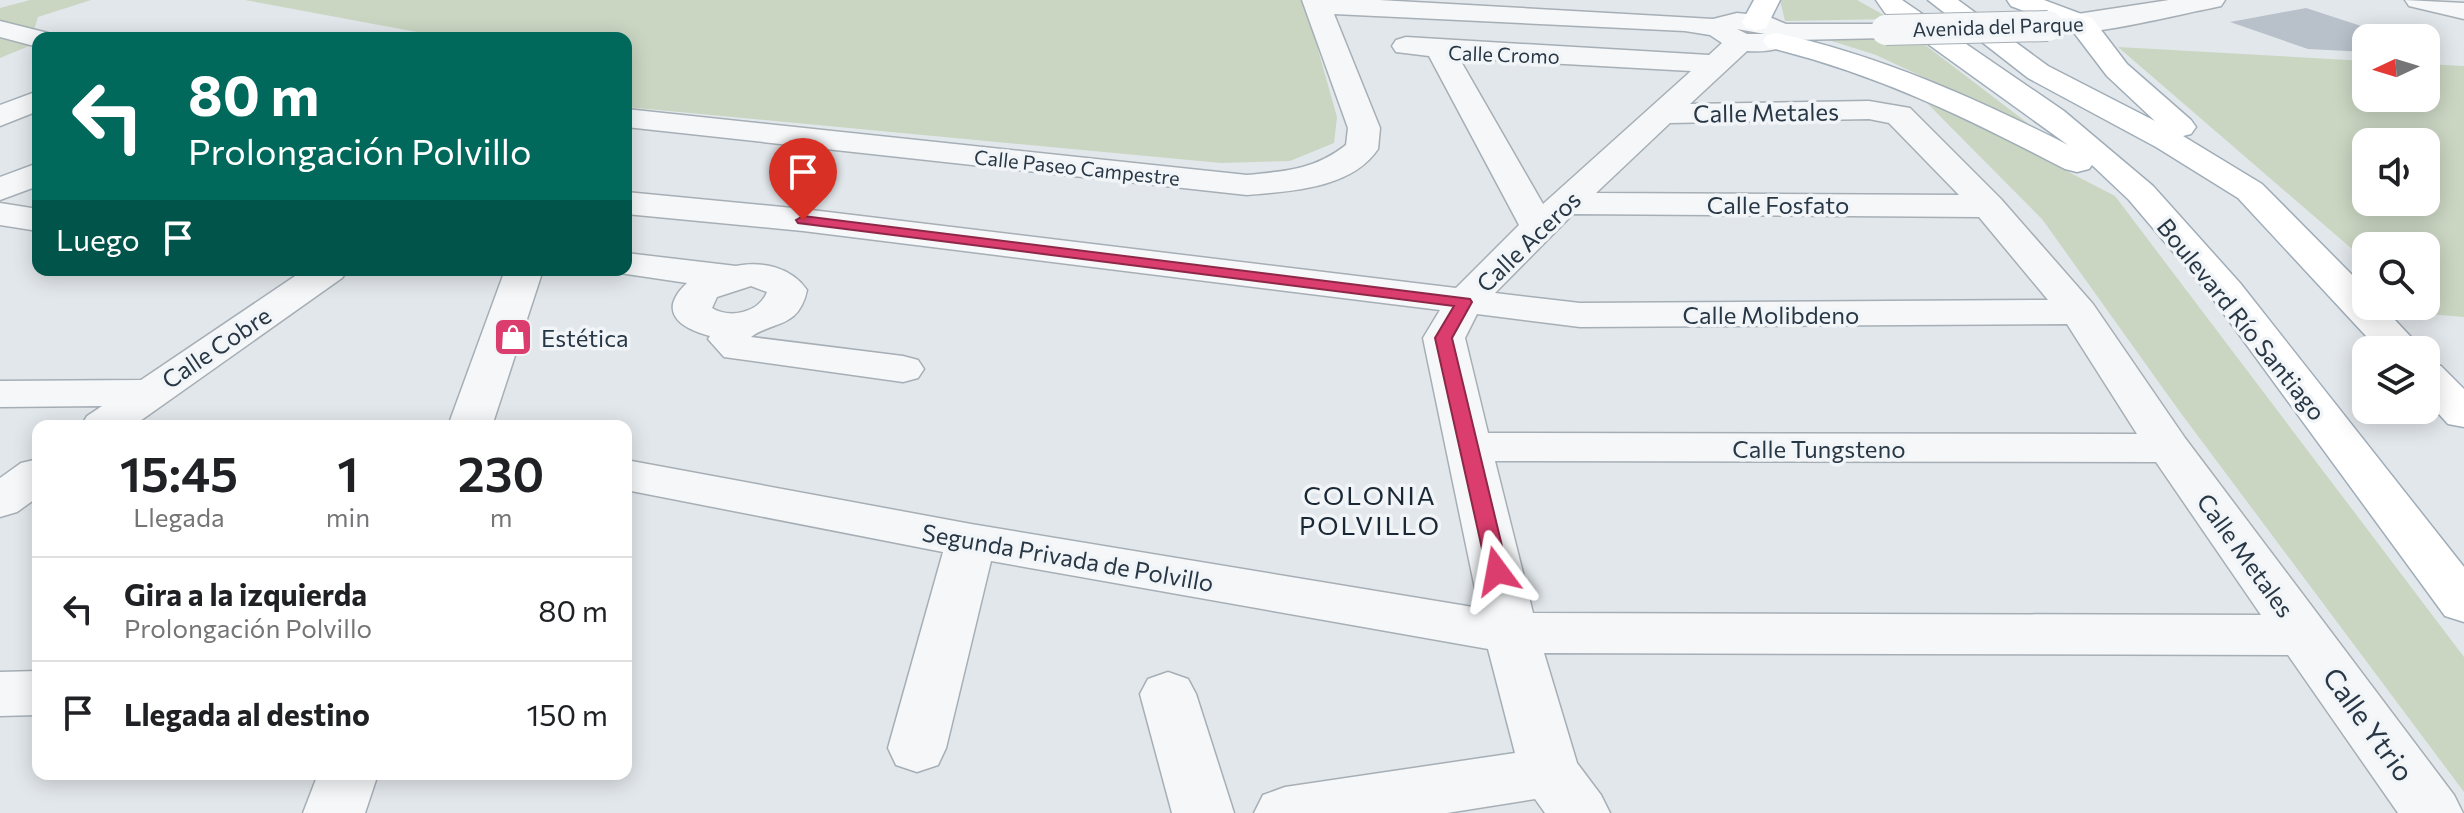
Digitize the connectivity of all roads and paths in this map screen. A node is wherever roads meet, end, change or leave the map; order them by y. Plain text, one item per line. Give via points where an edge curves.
1 (1892, 0) edge
2 (1941, 0) edge
3 (1966, 0) edge
4 (2020, 0) edge
5 (2212, 0) edge
6 (2418, 0) edge
7 (1316, 2) edge
8 (1481, 4) edge
9 (2464, 11) edge
10 (2082, 24) junction
11 (0, 29) edge
12 (1750, 31) edge
13 (32, 37) edge
14 (1406, 46) dead end
15 (1439, 48) junction
16 (32, 103) edge
17 (2108, 108) junction
18 (1664, 114) junction
19 (0, 117) edge
20 (632, 119) edge
21 (17, 190) edge
22 (2250, 191) junction
23 (2140, 193) junction
24 (632, 204) edge
25 (1989, 206) junction
26 (32, 211) edge
27 (1552, 215) junction
28 (632, 265) edge
29 (320, 276) edge
30 (522, 276) edge
31 (734, 277) junction
32 (1464, 302) junction
33 (2079, 312) junction
34 (737, 326) junction
35 (2389, 336) edge
36 (903, 369) dead end
37 (2440, 389) edge
38 (148, 393) junction
39 (0, 394) edge
40 (2464, 414) edge
41 (111, 420) edge
42 (472, 420) edge
43 (1469, 447) junction
44 (2169, 448) junction
45 (632, 476) edge
46 (32, 478) edge
47 (0, 501) edge
48 (971, 541) junction
49 (2459, 594) edge
50 (1511, 633) junction
51 (2305, 635) junction
52 (32, 693) edge
53 (0, 694) edge
54 (1168, 694) dead end
55 (917, 748) dead end
56 (346, 780) edge
57 (1564, 793) edge
58 (334, 813) edge
59 (1203, 813) edge
60 (1285, 813) edge
61 (2432, 813) edge

1 - 23 main road, Boulevard Río Santiago via 1894,7 1959,53 1987,67
2 - 17 main road via 2038,72
3 - 17 main road via 2074,76
4 - 10 main road
5 - 10 street, Avenida del Parque
6 - 9 street
7 - 8 street
7 - 20 street, Calle Paseo Campestre via 1364,128 1362,149 1338,168 1295,180 1247,185
8 - 12 street
10 - 12 street, Avenida del Parque, bridge
10 - 22 main road via 2117,70
11 - 13 street
12 - 15 street, Calle Cromo
12 - 18 street, Calle Aceros
12 - 23 main road via 1898,74
14 - 15 street
15 - 27 street, Calle Cromo
16 - 19 street
17 - 22 main road
18 - 25 street, Calle Metales via 1869,110 1899,115
18 - 27 street, Calle Aceros
21 - 26 street
22 - 35 main road
23 - 49 main road, Boulevard Río Santiago via 2217,282
24 - 32 street, Calle Molibdeno
25 - 27 street, Calle Fosfato
25 - 33 street, Calle Metales
27 - 32 street, Calle Aceros
28 - 31 street
29 - 38 street, Calle Cobre
30 - 42 street
31 - 34 street via 705,288 691,306 692,313 708,324
31 - 34 street via 779,279 789,293 779,311
32 - 33 street, Calle Molibdeno via 1580,315
32 - 43 street, Calle Aceros via 1444,338
33 - 44 street, Calle Metales
34 - 36 street via 729,339 739,348
37 - 40 main road
38 - 39 street
38 - 41 street, Calle Cobre
43 - 44 street, Calle Tungsteno
43 - 50 street, Calle Aceros
44 - 51 street, Calle Metales
45 - 48 street, Segunda Privada de Polvillo
46 - 47 street
48 - 50 street, Segunda Privada de Polvillo
48 - 55 street
50 - 51 street, Calle Metales
50 - 57 street, Calle Aceros
51 - 61 street, Calle Ytrio
52 - 53 street
54 - 59 street
56 - 58 street
57 - 60 street

